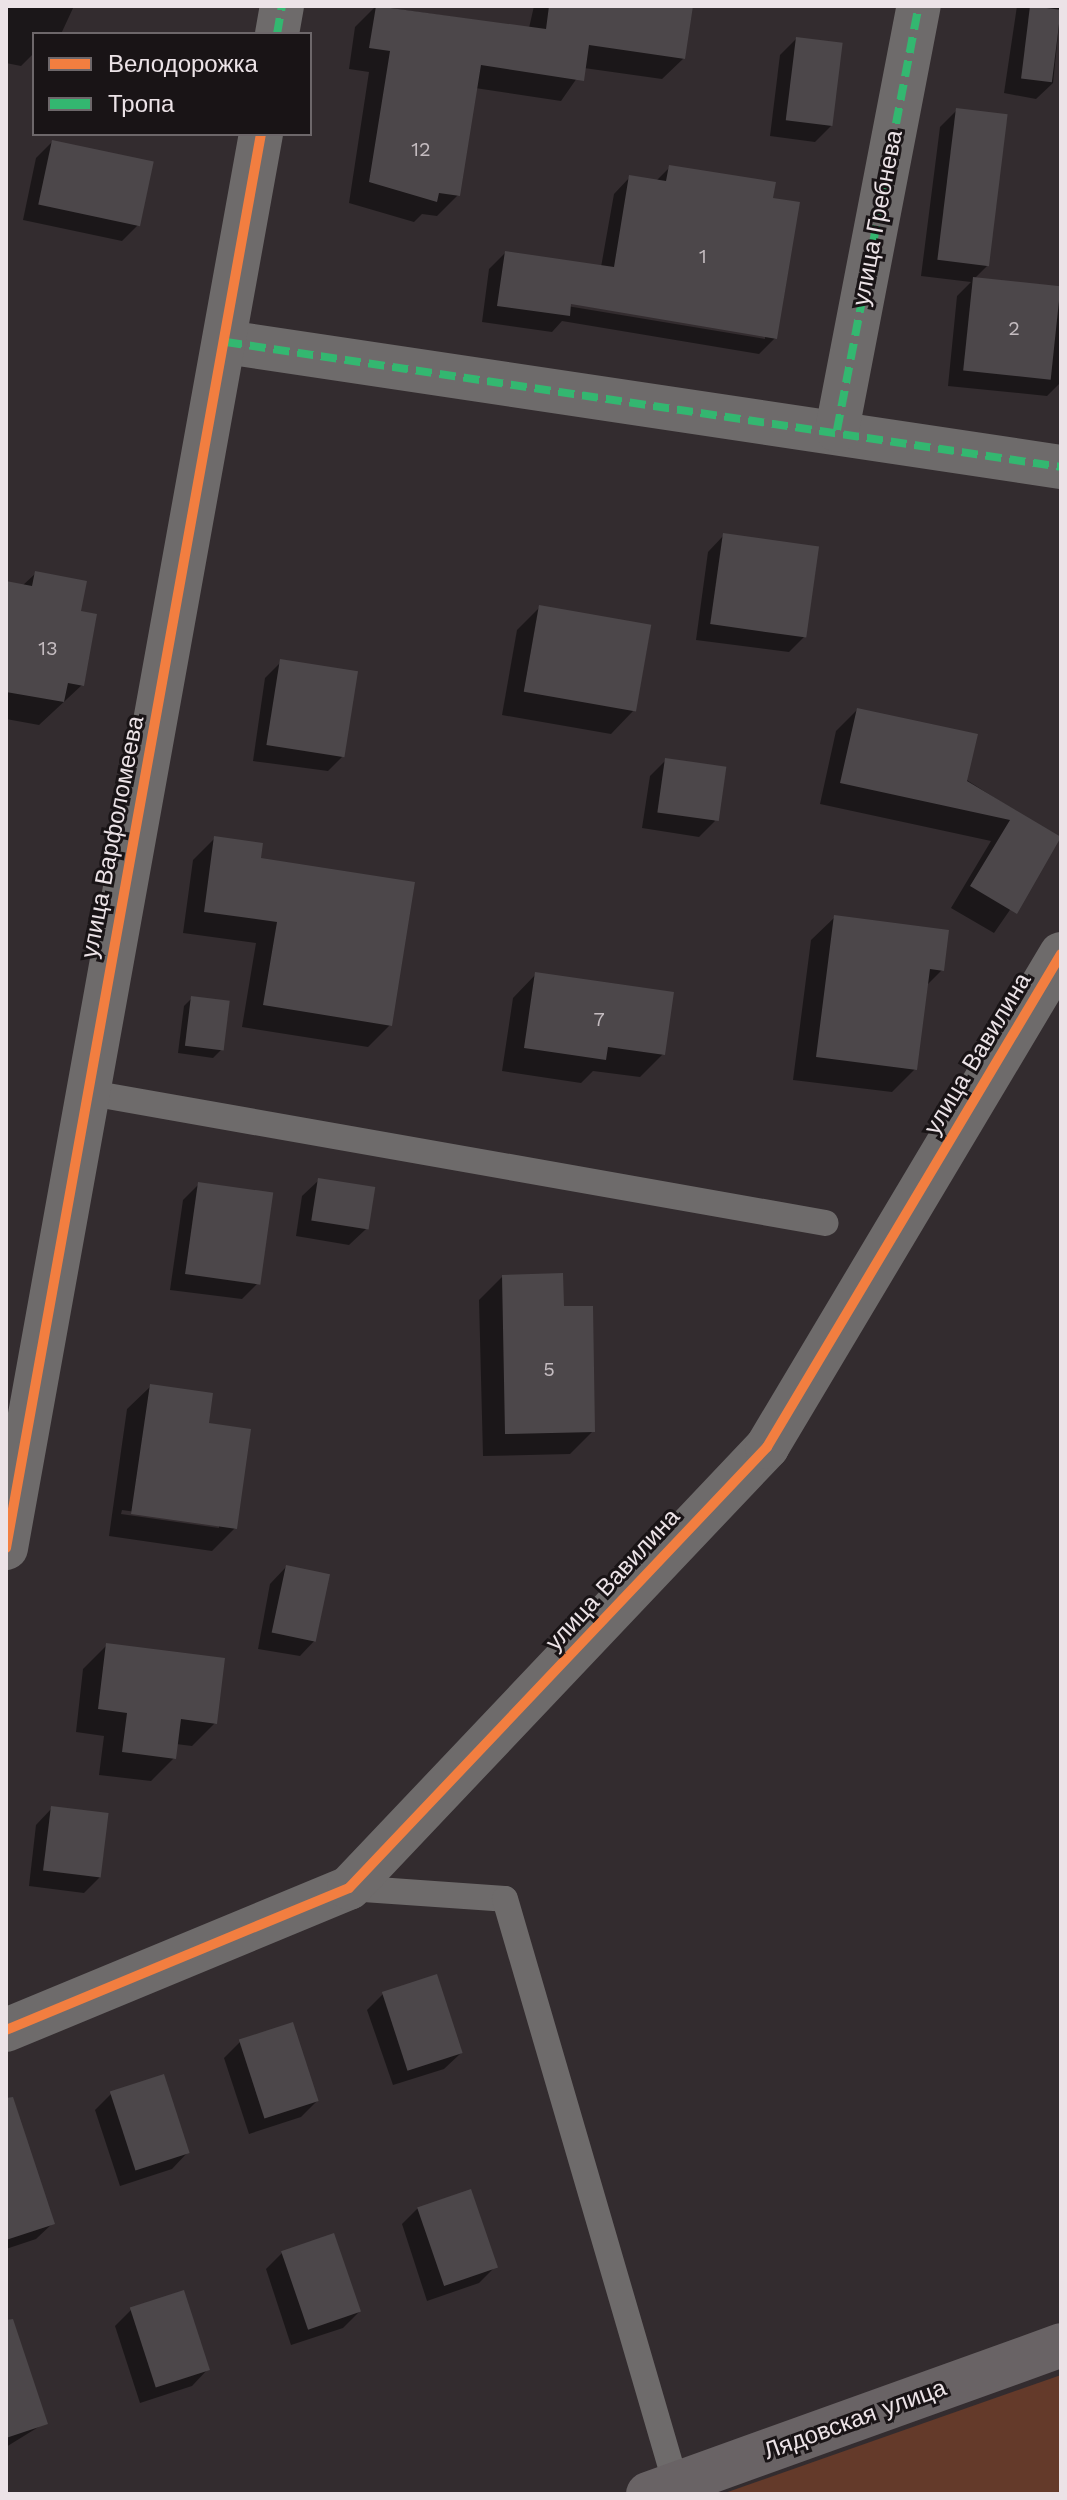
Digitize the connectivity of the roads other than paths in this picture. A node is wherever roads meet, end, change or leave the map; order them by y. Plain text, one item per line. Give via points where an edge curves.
1 (282, 6) edge
2 (919, 6) edge
3 (277, 32) edge
4 (261, 136) edge
5 (226, 342) junction
6 (837, 430) junction
7 (1061, 467) edge
8 (1061, 954) edge
9 (85, 1092) junction
10 (826, 1223) dead end
11 (6, 1548) edge
12 (349, 1888) junction
13 (6, 2030) edge
14 (1061, 2345) edge
15 (662, 2489) edge

1 - 3 street
2 - 6 street, улица Гребнева
4 - 5 street, улица Варфоломеева
5 - 6 street
5 - 9 street, улица Варфоломеева
6 - 7 street
8 - 12 street, улица Вавилина via 767,1447
9 - 10 lane
9 - 11 street, улица Варфоломеева
12 - 13 street, улица Вавилина
12 - 15 lane via 505,1899
14 - 15 main road, Лядовская улица

